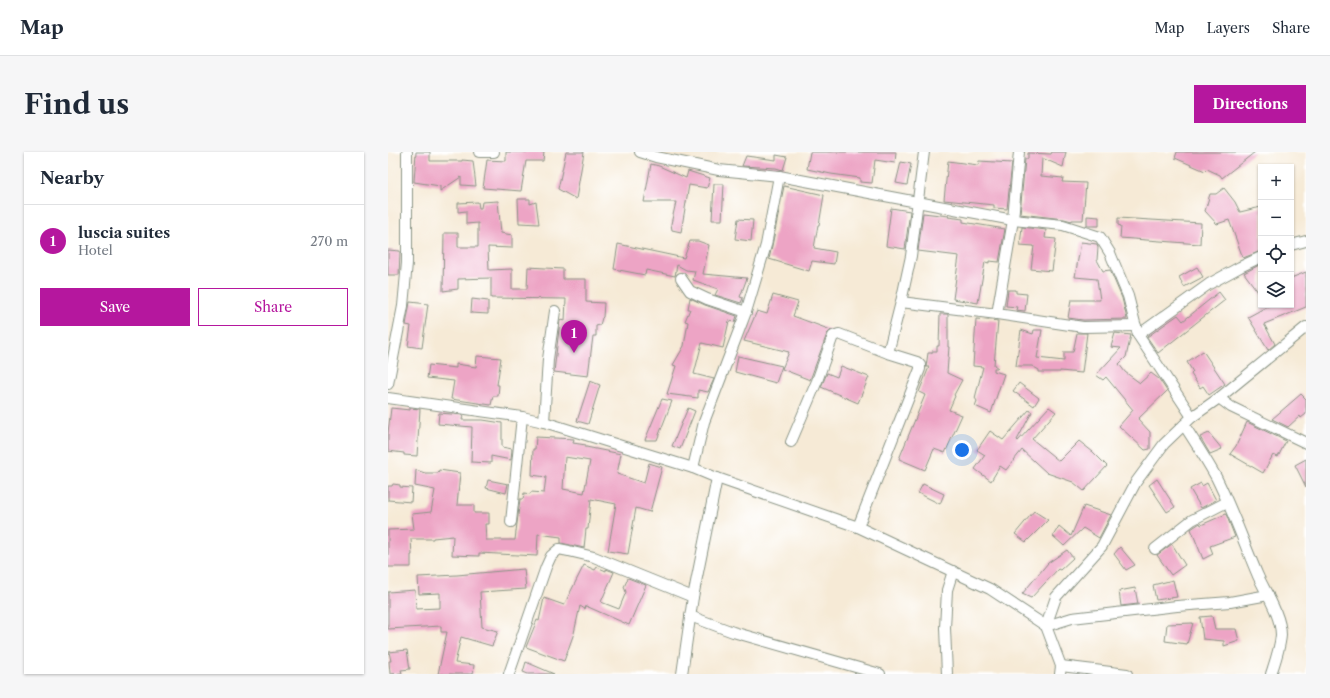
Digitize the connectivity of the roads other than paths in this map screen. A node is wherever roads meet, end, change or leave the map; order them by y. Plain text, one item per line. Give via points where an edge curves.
1 (407, 152) edge
2 (478, 152) edge
3 (494, 152) edge
4 (640, 152) edge
5 (924, 152) edge
6 (1019, 152) edge
7 (779, 176) junction
8 (918, 203) junction
9 (1013, 220) junction
10 (1306, 241) edge
11 (1294, 245) edge
12 (1258, 259) edge
13 (681, 278) dead end
14 (901, 302) junction
15 (555, 311) dead end
16 (746, 312) junction
17 (997, 314) junction
18 (1306, 327) edge
19 (1137, 331) junction
20 (888, 353) junction
21 (388, 384) edge
22 (388, 398) edge
23 (1219, 398) junction
24 (522, 417) junction
25 (1192, 417) junction
26 (544, 422) junction
27 (1184, 424) junction
28 (791, 442) dead end
29 (1306, 443) edge
30 (693, 468) junction
31 (717, 478) junction
32 (1227, 502) junction
33 (511, 522) dead end
34 (858, 527) junction
35 (1155, 550) dead end
36 (953, 571) junction
37 (1268, 595) junction
38 (693, 597) junction
39 (690, 616) junction
40 (1046, 626) junction
41 (1060, 670) edge
42 (509, 674) edge
43 (682, 674) edge
44 (880, 674) edge
45 (947, 674) edge
46 (1127, 674) edge
47 (1271, 674) edge

1 - 21 street via 407,263 403,306
2 - 3 street
4 - 7 street via 719,170
5 - 8 street
6 - 9 street
7 - 8 street
7 - 16 street via 766,245
8 - 9 street
8 - 14 street via 911,256
9 - 17 street
9 - 19 street via 1063,225 1100,236 1128,296
10 - 11 street
12 - 19 street via 1210,284
13 - 16 street via 690,290 707,299
14 - 17 street
14 - 20 street
15 - 26 street via 548,359
16 - 30 street via 704,422
17 - 19 street via 1083,327
18 - 23 street
19 - 25 street
20 - 28 street via 839,334 833,336
20 - 34 street via 917,362 920,369
22 - 24 street
23 - 25 street
23 - 29 street via 1231,407
24 - 26 street
24 - 33 street
25 - 27 street
26 - 30 street
27 - 32 street via 1216,477
27 - 40 street via 1164,444 1136,482 1102,546 1056,597
30 - 31 street
31 - 34 street
31 - 38 street
32 - 35 street via 1192,520
32 - 37 street
34 - 36 street
36 - 40 street via 990,589
36 - 45 street via 947,590
37 - 40 street via 1230,602 1072,618
37 - 47 street via 1281,634
38 - 39 street
38 - 42 street via 594,557 559,549 551,556 546,567
39 - 43 street
39 - 44 street via 733,632
40 - 41 street
41 - 46 street

